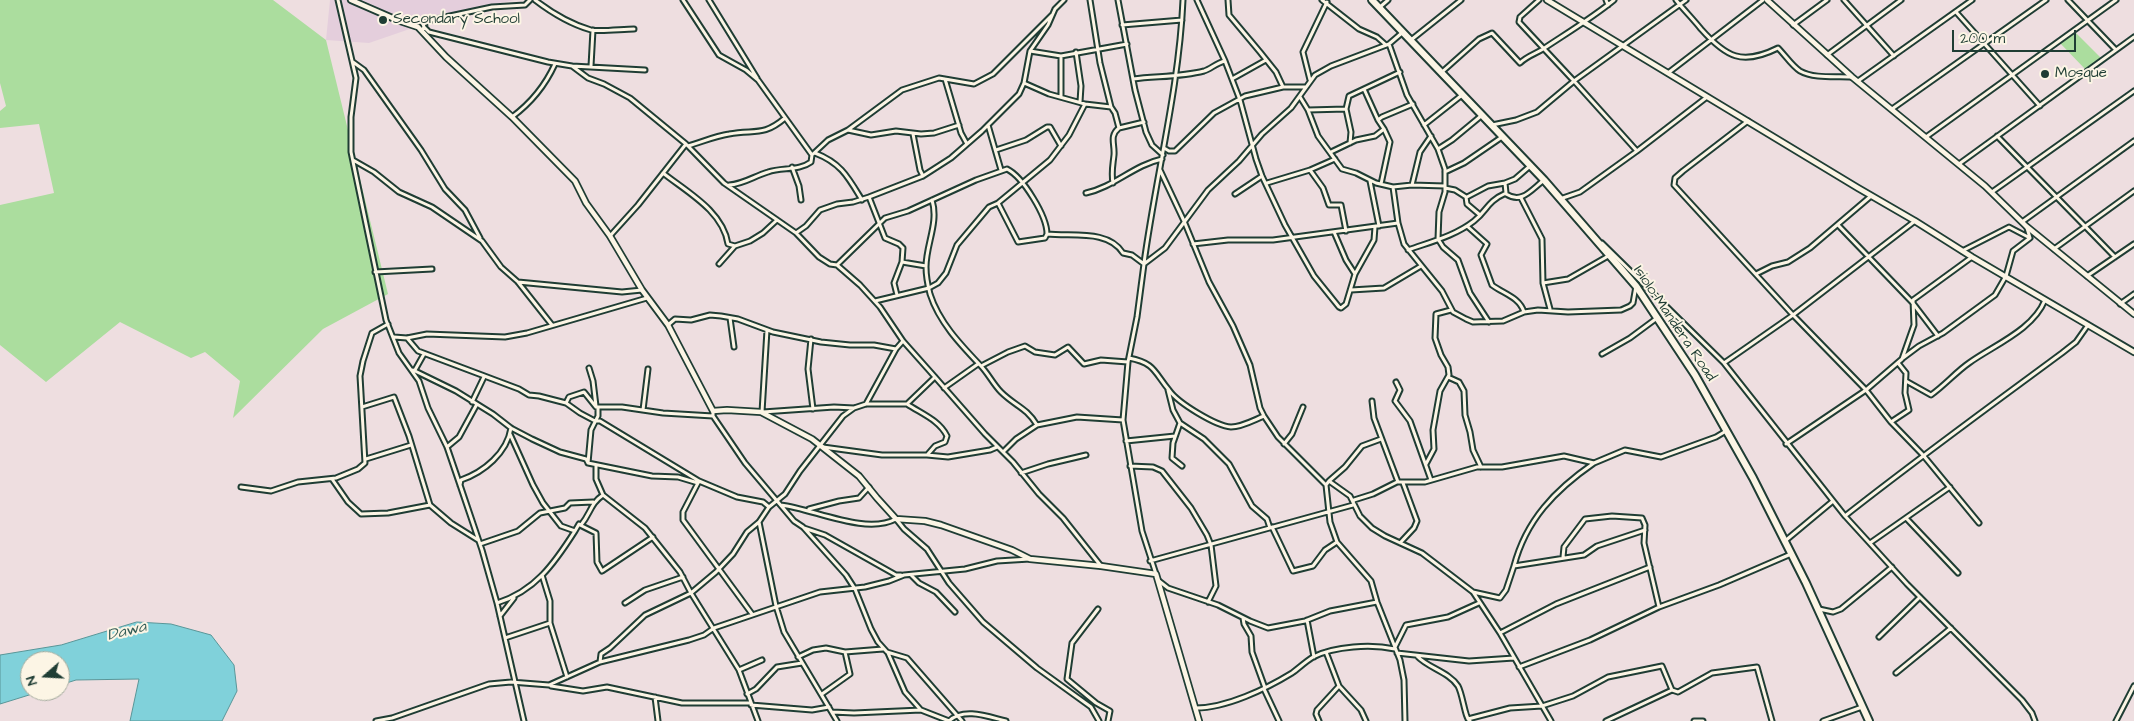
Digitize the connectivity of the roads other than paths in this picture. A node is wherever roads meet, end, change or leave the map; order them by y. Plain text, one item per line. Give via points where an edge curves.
1 (338, 0) edge
2 (350, 0) edge
3 (530, 0) edge
4 (535, 0) edge
5 (683, 0) edge
6 (709, 0) edge
7 (1064, 0) edge
8 (1090, 0) edge
9 (1118, 0) edge
10 (1183, 0) edge
11 (1196, 0) edge
12 (1228, 0) edge
13 (1322, 0) edge
14 (1372, 0) edge
15 (1388, 0) edge
16 (1462, 0) edge
17 (1539, 0) edge
18 (1547, 0) edge
19 (1606, 0) edge
20 (1614, 0) edge
21 (1676, 0) edge
22 (1686, 0) edge
23 (1763, 0) edge
24 (1767, 0) edge
25 (1828, 0) edge
26 (1844, 0) edge
27 (1901, 0) edge
28 (1972, 0) edge
29 (2046, 0) edge
30 (2068, 0) edge
31 (2116, 0) edge
32 (1327, 2) junction
33 (1608, 5) junction
34 (1679, 5) junction
35 (1380, 8) junction
36 (1956, 12) junction
37 (1052, 15) junction
38 (1182, 20) junction
39 (2087, 20) junction
40 (1584, 22) junction
41 (1122, 25) junction
42 (1793, 25) junction
43 (1867, 26) junction
44 (421, 27) junction
45 (634, 29) dead end
46 (592, 30) junction
47 (1403, 32) junction
48 (2134, 37) edge
49 (1411, 40) junction
50 (1711, 40) junction
51 (1127, 44) junction
52 (1388, 44) junction
53 (1984, 44) junction
54 (1623, 45) junction
55 (1098, 48) junction
56 (1545, 48) junction
57 (2116, 50) junction
58 (1030, 51) junction
59 (1076, 52) junction
60 (1828, 55) junction
61 (1061, 56) junction
62 (1894, 56) junction
63 (1266, 60) junction
64 (1225, 61) junction
65 (353, 62) junction
66 (555, 64) junction
67 (572, 66) junction
68 (591, 66) junction
69 (645, 70) dead end
70 (1400, 72) junction
71 (1441, 73) junction
72 (1668, 73) junction
73 (2012, 74) junction
74 (1175, 76) junction
75 (1852, 76) junction
76 (945, 79) junction
77 (1133, 79) junction
78 (1232, 79) junction
79 (758, 80) junction
80 (1310, 81) junction
81 (1574, 81) junction
82 (1858, 82) junction
83 (1024, 83) junction
84 (1283, 87) junction
85 (1305, 87) junction
86 (1364, 90) junction
87 (2134, 91) edge
88 (1462, 94) junction
89 (1061, 96) junction
90 (1300, 97) junction
91 (1707, 97) junction
92 (1240, 100) junction
93 (1080, 102) junction
94 (1085, 104) junction
95 (1413, 104) junction
96 (2040, 106) junction
97 (1111, 108) junction
98 (1892, 109) junction
99 (1308, 110) junction
100 (1346, 110) junction
101 (1482, 115) junction
102 (512, 117) junction
103 (784, 118) junction
104 (1378, 120) junction
105 (1749, 121) junction
106 (1144, 122) junction
107 (959, 125) junction
108 (988, 125) junction
109 (1424, 125) junction
110 (1492, 125) junction
111 (1119, 128) junction
112 (1384, 129) junction
113 (848, 130) junction
114 (913, 134) junction
115 (1431, 136) junction
116 (1926, 136) junction
117 (1998, 136) junction
118 (1502, 137) junction
119 (2134, 141) edge
120 (967, 144) junction
121 (1350, 144) junction
122 (687, 145) junction
123 (1252, 145) junction
124 (1060, 146) junction
125 (1164, 148) junction
126 (1438, 149) junction
127 (996, 150) junction
128 (1638, 151) junction
129 (1331, 152) junction
130 (814, 154) junction
131 (1163, 157) junction
132 (1335, 159) junction
133 (353, 160) junction
134 (1959, 164) junction
135 (1531, 166) junction
136 (792, 167) junction
137 (2027, 167) junction
138 (1001, 170) junction
139 (1160, 170) junction
140 (1310, 170) junction
141 (1445, 172) junction
142 (663, 173) junction
143 (923, 176) junction
144 (1262, 176) junction
145 (1370, 180) junction
146 (1544, 180) junction
147 (1022, 183) junction
148 (1112, 183) junction
149 (1267, 183) junction
150 (1505, 183) junction
151 (1380, 184) junction
152 (1412, 185) junction
153 (729, 186) junction
154 (1393, 187) junction
155 (1445, 187) junction
156 (2134, 191) edge
157 (1991, 192) junction
158 (1086, 193) dead end
159 (1235, 194) dead end
160 (1506, 194) junction
161 (1872, 196) junction
162 (869, 197) junction
163 (1466, 197) junction
164 (2056, 197) junction
165 (1521, 198) junction
166 (1560, 199) junction
167 (802, 200) dead end
168 (862, 200) junction
169 (932, 200) junction
170 (998, 203) junction
171 (1480, 215) junction
172 (777, 220) junction
173 (1184, 221) junction
174 (1916, 221) junction
175 (879, 222) junction
176 (2022, 222) junction
177 (1398, 223) junction
178 (1838, 225) junction
179 (1466, 226) junction
180 (2026, 226) junction
181 (1377, 227) junction
182 (2085, 227) junction
183 (1346, 231) junction
184 (1334, 232) junction
185 (1591, 232) junction
186 (796, 233) junction
187 (1047, 234) junction
188 (610, 236) junction
189 (1292, 237) junction
190 (2030, 238) junction
191 (1438, 239) junction
192 (482, 241) junction
193 (1193, 244) junction
194 (2134, 244) edge
195 (734, 246) junction
196 (2054, 249) junction
197 (1408, 250) junction
198 (1962, 251) junction
199 (1611, 255) junction
200 (1868, 257) junction
201 (1972, 257) junction
202 (2115, 257) junction
203 (902, 262) junction
204 (719, 264) dead end
205 (1144, 264) junction
206 (837, 265) junction
207 (926, 266) junction
208 (1420, 266) junction
209 (432, 269) dead end
210 (375, 272) junction
211 (1355, 274) junction
212 (1756, 274) junction
213 (2006, 276) junction
214 (2086, 277) junction
215 (518, 282) junction
216 (1543, 283) junction
217 (1636, 286) junction
218 (929, 288) junction
219 (642, 290) junction
220 (1351, 290) junction
221 (2134, 294) edge
222 (897, 295) junction
223 (647, 298) junction
224 (2045, 300) junction
225 (875, 302) junction
226 (1912, 302) junction
227 (2120, 304) junction
228 (1550, 309) junction
229 (1451, 310) junction
230 (1524, 312) junction
231 (2134, 314) edge
232 (1793, 315) junction
233 (730, 318) junction
234 (1658, 318) junction
235 (1489, 322) junction
236 (388, 324) junction
237 (552, 325) junction
238 (668, 325) junction
239 (2088, 325) junction
240 (767, 330) junction
241 (1938, 336) junction
242 (394, 337) junction
243 (407, 338) junction
244 (811, 339) junction
245 (903, 341) junction
246 (734, 347) dead end
247 (896, 349) junction
248 (2134, 352) edge
249 (424, 354) junction
250 (1602, 354) dead end
251 (1902, 359) junction
252 (1128, 360) junction
253 (1724, 363) junction
254 (1898, 363) junction
255 (979, 365) junction
256 (589, 368) dead end
257 (414, 370) junction
258 (648, 370) dead end
259 (484, 377) junction
260 (935, 377) junction
261 (1448, 377) junction
262 (1906, 381) junction
263 (1396, 382) dead end
264 (944, 388) junction
265 (1168, 390) junction
266 (1866, 390) junction
267 (1372, 401) dead end
268 (472, 402) junction
269 (566, 403) junction
270 (477, 404) junction
271 (866, 404) junction
272 (906, 404) junction
273 (362, 407) junction
274 (597, 407) junction
275 (1303, 407) dead end
276 (854, 408) junction
277 (813, 409) junction
278 (643, 410) junction
279 (762, 412) junction
280 (713, 413) junction
281 (1264, 416) junction
282 (1123, 420) junction
283 (595, 421) junction
284 (1891, 422) junction
285 (1180, 423) junction
286 (1037, 425) junction
287 (511, 428) junction
288 (1727, 430) junction
289 (510, 434) junction
290 (1175, 436) junction
291 (1382, 439) junction
292 (1126, 441) junction
293 (1284, 444) junction
294 (1786, 444) junction
295 (412, 445) junction
296 (819, 446) junction
297 (447, 447) junction
298 (997, 447) junction
299 (1003, 452) junction
300 (927, 455) junction
301 (1086, 455) dead end
302 (1923, 455) junction
303 (366, 459) junction
304 (588, 463) junction
305 (1594, 463) junction
306 (1426, 464) junction
307 (596, 465) junction
308 (1130, 466) junction
309 (1182, 466) dead end
310 (1481, 466) junction
311 (1021, 474) junction
312 (332, 479) junction
313 (1431, 480) junction
314 (1329, 481) junction
315 (699, 482) junction
316 (1398, 482) junction
317 (1403, 483) junction
318 (1326, 485) junction
319 (460, 486) junction
320 (241, 487) dead end
321 (870, 487) junction
322 (1950, 487) junction
323 (603, 495) junction
324 (777, 501) junction
325 (1833, 501) junction
326 (593, 502) junction
327 (1353, 504) junction
328 (430, 505) junction
329 (781, 505) junction
330 (769, 507) junction
331 (808, 510) junction
332 (1328, 511) junction
333 (550, 512) junction
334 (1845, 516) junction
335 (1906, 518) junction
336 (896, 519) junction
337 (759, 522) junction
338 (1979, 523) dead end
339 (579, 524) junction
340 (803, 528) junction
341 (1271, 528) junction
342 (1646, 530) junction
343 (575, 531) junction
344 (653, 537) junction
345 (1785, 541) junction
346 (479, 542) junction
347 (1337, 542) junction
348 (1400, 543) junction
349 (1870, 543) junction
350 (1211, 545) junction
351 (1792, 554) junction
352 (1563, 558) junction
353 (1030, 560) junction
354 (1150, 561) junction
355 (1102, 566) junction
356 (1514, 566) junction
357 (1650, 567) junction
358 (1892, 567) junction
359 (720, 568) junction
360 (942, 569) junction
361 (1156, 574) junction
362 (1958, 574) dead end
363 (542, 575) junction
364 (904, 575) junction
365 (911, 575) junction
366 (683, 577) junction
367 (1159, 581) junction
368 (855, 589) junction
369 (1473, 592) junction
370 (691, 593) junction
371 (1920, 597) junction
372 (514, 598) junction
373 (1208, 602) junction
374 (1377, 602) junction
375 (625, 603) dead end
376 (1479, 603) junction
377 (497, 604) junction
378 (776, 606) junction
379 (1659, 607) junction
380 (1098, 609) dead end
381 (1818, 609) junction
382 (955, 612) dead end
383 (752, 614) junction
384 (500, 616) junction
385 (1243, 618) junction
386 (1307, 620) junction
387 (550, 623) junction
388 (714, 628) junction
389 (1951, 628) junction
390 (1500, 633) junction
391 (1879, 637) dead end
392 (505, 638) junction
393 (1395, 648) junction
394 (886, 650) junction
395 (844, 652) junction
396 (1326, 652) junction
397 (1398, 653) junction
398 (1416, 656) junction
399 (798, 657) junction
400 (1314, 657) junction
401 (1514, 658) junction
402 (762, 660) dead end
403 (600, 662) junction
404 (802, 663) junction
405 (1519, 667) junction
406 (738, 670) junction
407 (1896, 673) dead end
408 (567, 677) junction
409 (515, 683) junction
410 (549, 686) junction
411 (1339, 686) junction
412 (2134, 686) edge
413 (1264, 688) junction
414 (1672, 690) junction
415 (747, 694) junction
416 (822, 694) junction
417 (655, 697) junction
418 (751, 704) junction
419 (1542, 706) junction
420 (829, 707) junction
421 (1862, 707) junction
422 (1196, 708) junction
423 (920, 710) junction
424 (832, 712) junction
425 (957, 716) junction
426 (1468, 720) edge
427 (376, 721) edge
428 (524, 721) edge
429 (658, 721) edge
430 (758, 721) edge
431 (837, 721) edge
432 (949, 721) edge
433 (962, 721) edge
434 (1006, 721) edge
435 (1099, 721) edge
436 (1108, 721) edge
437 (1199, 721) edge
438 (1279, 721) edge
439 (1320, 721) edge
440 (1365, 721) edge
441 (1406, 721) edge
442 (1551, 721) edge
443 (1606, 721) edge
444 (1694, 721) edge
445 (1703, 721) edge
446 (1772, 721) edge
447 (1823, 721) edge
448 (1869, 721) edge
449 (2035, 721) edge
450 (2116, 721) edge

1 - 65 street
2 - 44 main road
3 - 44 street via 526,5 492,7 431,20
4 - 46 street via 574,25
5 - 79 street via 720,55
6 - 79 street
7 - 37 street
8 - 55 street
9 - 41 street
10 - 38 street
11 - 64 street
12 - 63 street via 1229,15
13 - 32 street
14 - 35 highway, Isiolo-Mandera Road
15 - 35 street
16 - 49 street
17 - 56 street via 1519,20
18 - 40 main road
19 - 33 street
20 - 33 street
21 - 34 street
22 - 34 street
23 - 50 street
24 - 42 main road
25 - 42 street
26 - 43 street
27 - 43 street
28 - 36 street
29 - 53 street
30 - 39 street
31 - 39 street
32 - 52 street via 1359,29
32 - 80 street via 1303,52
33 - 40 street
34 - 50 street
34 - 54 street
35 - 47 highway, Isiolo-Mandera Road
36 - 53 street
36 - 62 street
37 - 58 street
37 - 76 street via 983,80 974,84
38 - 41 street
38 - 74 street
39 - 57 street
39 - 73 street
40 - 54 main road
40 - 56 street
41 - 51 street
42 - 60 main road
43 - 60 street
43 - 62 street
44 - 66 street via 429,32
44 - 102 main road via 465,75
45 - 46 street
46 - 68 street
47 - 49 highway, Isiolo-Mandera Road
47 - 52 street
48 - 57 street
49 - 71 highway, Isiolo-Mandera Road
50 - 72 street
50 - 75 street via 1724,51 1741,58 1756,58 1778,48 1804,72
51 - 55 street
51 - 77 street
52 - 70 street
52 - 80 street via 1324,69
53 - 73 street
53 - 98 street
54 - 72 main road
54 - 81 street
55 - 59 street
55 - 97 street
56 - 71 street via 1520,63 1492,33 1479,39
56 - 81 street
57 - 96 street
58 - 61 street
58 - 83 street
59 - 61 street
59 - 93 street
60 - 75 main road
61 - 89 street
62 - 82 street
63 - 78 street
63 - 84 street
64 - 74 street via 1215,63 1207,70
64 - 78 street
65 - 133 street via 356,82 350,136
65 - 192 street via 364,70 445,189 465,210
66 - 67 street
66 - 102 street via 541,89
67 - 68 street
67 - 122 street via 588,78 630,98
68 - 69 street
70 - 86 street
70 - 95 street
71 - 88 highway, Isiolo-Mandera Road
72 - 91 main road
73 - 96 street
73 - 116 street
74 - 77 street
74 - 125 street
75 - 82 main road
76 - 107 street
76 - 113 street via 902,90
77 - 106 street
78 - 92 street
79 - 103 street
80 - 85 street
81 - 110 street via 1537,112
81 - 128 street
82 - 98 main road
83 - 89 street
83 - 108 street via 1015,100
84 - 85 street
84 - 92 street
85 - 90 street
86 - 100 street via 1350,94
86 - 104 street
87 - 137 street
88 - 101 highway, Isiolo-Mandera Road
88 - 109 street
89 - 93 street
90 - 99 street
90 - 123 street
91 - 105 main road
91 - 128 street
92 - 123 street
92 - 125 street via 1214,113 1175,151
93 - 94 street
94 - 97 street
94 - 124 street via 1069,136
95 - 104 street
95 - 109 street
96 - 117 street
97 - 111 street
98 - 116 main road
99 - 100 street
99 - 129 street via 1318,136
100 - 121 street
101 - 110 highway, Isiolo-Mandera Road
101 - 126 street
102 - 188 main road via 575,181 586,203
103 - 122 street via 773,128 760,132 729,134
103 - 130 street
104 - 112 street
105 - 161 main road
105 - 212 street via 1683,171 1675,178 1674,185
106 - 111 street
106 - 131 street via 1152,145
107 - 114 street via 934,133
107 - 120 street
108 - 120 street
108 - 127 street
109 - 115 street
110 - 118 highway, Isiolo-Mandera Road
111 - 148 street via 1113,141
112 - 121 street via 1375,136
112 - 151 street via 1390,142
113 - 114 street via 874,135 896,131
113 - 130 street via 828,140
114 - 143 street
115 - 126 street
115 - 152 street via 1420,152
116 - 134 main road
117 - 134 street
117 - 137 street
118 - 135 highway, Isiolo-Mandera Road
118 - 141 street via 1464,164
119 - 164 street
120 - 143 street
121 - 129 street
122 - 142 street
122 - 153 street
123 - 144 street
123 - 173 street via 1208,190
124 - 127 street via 1047,127 1026,140
124 - 147 street via 1040,170
125 - 131 street
126 - 141 street
127 - 138 street
128 - 166 street via 1580,192
129 - 132 street
130 - 136 street via 807,165
130 - 168 street via 835,162 848,175
131 - 139 street
131 - 148 street
132 - 140 street
132 - 145 street via 1342,169
133 - 192 street via 399,192 432,207
133 - 210 street
134 - 157 main road
135 - 146 highway, Isiolo-Mandera Road
135 - 150 street
136 - 153 street
136 - 167 street
137 - 157 street
137 - 164 street
138 - 147 street via 1010,169
138 - 169 street
139 - 173 street
139 - 205 street
140 - 149 street
140 - 183 street via 1329,205 1341,205
141 - 155 street
142 - 188 street
142 - 195 street via 712,214 726,232 728,244
143 - 162 street
144 - 149 street
144 - 159 street
145 - 151 street
145 - 181 street
146 - 165 street
146 - 166 highway, Isiolo-Mandera Road
147 - 170 street
147 - 187 street via 1038,208
148 - 158 street via 1102,190
149 - 189 street
150 - 160 street
150 - 163 street via 1488,186
151 - 154 street
152 - 154 street
152 - 155 street
153 - 172 street
154 - 177 street
155 - 163 street
155 - 191 street via 1439,212
156 - 182 street
157 - 176 main road
160 - 165 street
160 - 171 street via 1493,199
161 - 174 main road
161 - 178 street
162 - 168 street
162 - 175 street
163 - 171 street via 1468,204
164 - 176 street
164 - 182 street
165 - 216 street via 1542,239
166 - 185 highway, Isiolo-Mandera Road
168 - 186 street via 820,210
169 - 175 street
169 - 207 street via 935,217
170 - 187 street via 1018,242 1045,238
170 - 218 street via 989,207 965,235 957,245 943,278
171 - 179 street
172 - 186 street
172 - 195 street via 750,241
173 - 193 street
173 - 205 street via 1165,248
174 - 198 main road
174 - 200 street
175 - 203 street via 884,238 903,248
175 - 206 street
176 - 180 main road
177 - 181 street
177 - 197 street
178 - 200 street
178 - 212 street via 1788,262
179 - 191 street
179 - 230 street via 1487,244 1481,255 1492,286 1511,297
180 - 190 street
180 - 196 main road
181 - 183 street
181 - 211 street via 1374,240
182 - 196 street
182 - 202 street
183 - 184 street
184 - 189 street
184 - 211 street
185 - 199 highway, Isiolo-Mandera Road
185 - 253 street
186 - 206 street via 819,257
187 - 205 street via 1084,235 1108,240
188 - 219 main road
189 - 193 street
189 - 220 street via 1314,276 1339,307 1346,304
190 - 198 street via 2009,227
190 - 213 street via 2013,251
191 - 197 street
191 - 235 street via 1458,260 1470,293
192 - 215 street via 503,270
193 - 281 street via 1250,365
194 - 202 street
195 - 204 street
196 - 214 main road
197 - 208 street
198 - 201 main road
199 - 216 street via 1568,279
199 - 217 highway, Isiolo-Mandera Road
200 - 226 street
200 - 232 street
201 - 213 main road
201 - 226 street
202 - 214 street
203 - 207 street
203 - 222 street via 894,283
205 - 252 street
206 - 225 street
207 - 218 street
208 - 220 street via 1384,288
208 - 229 street via 1442,291
209 - 210 street
210 - 236 street
211 - 220 street
212 - 232 street
213 - 224 main road
213 - 241 street via 1995,295
214 - 227 main road
215 - 219 street via 622,292
215 - 237 street
216 - 228 street
217 - 228 street via 1633,303 1621,310 1568,312
217 - 234 highway, Isiolo-Mandera Road
218 - 222 street
218 - 255 street via 949,330
219 - 223 main road
221 - 227 street
222 - 225 street
223 - 237 street
223 - 238 main road
224 - 239 main road
224 - 262 street via 2041,311 2026,324 1969,363 1931,395
225 - 245 street
226 - 241 street
226 - 251 street via 1914,324
227 - 231 main road
228 - 230 street
229 - 235 street via 1473,322
229 - 261 street via 1436,314 1435,331 1438,349 1448,367
230 - 235 street via 1503,321
232 - 253 street
232 - 266 street
233 - 238 street via 710,315 691,320 675,319
233 - 240 street
233 - 246 street
234 - 250 street
234 - 288 highway, Isiolo-Mandera Road
236 - 242 street
236 - 273 street via 372,333 366,349 360,376
237 - 243 street via 505,337 427,334
238 - 280 main road
239 - 248 main road
239 - 302 street via 2076,342
240 - 244 street
240 - 279 street
241 - 251 street
242 - 243 street
242 - 257 street via 399,353
243 - 249 street via 414,349
244 - 247 street
244 - 277 street via 808,369
245 - 247 street
245 - 260 street
247 - 271 street
249 - 257 street
249 - 259 street
251 - 254 street
252 - 255 street via 1084,364 1068,347 1055,356 1035,352 1025,346
252 - 265 street via 1150,365
252 - 282 street
253 - 294 street
254 - 262 street via 1906,373
254 - 266 street
255 - 264 street
255 - 286 street via 1002,394 1030,414
256 - 274 street
257 - 268 street
257 - 297 street
258 - 278 street
259 - 268 street
259 - 269 street via 529,395
260 - 264 street
260 - 272 street
261 - 306 street via 1438,402 1433,430 1434,449
261 - 310 street via 1459,382 1464,391 1465,415 1474,454
262 - 284 street via 1909,410
263 - 306 street via 1400,390 1395,401 1410,421
264 - 298 street
265 - 281 street via 1180,402 1229,427
265 - 285 street
266 - 284 street
266 - 294 street
267 - 291 street
268 - 270 street
269 - 274 street via 569,397 584,392
269 - 283 street
270 - 287 street
270 - 297 street via 459,437
271 - 272 street
271 - 276 street
272 - 300 street via 934,420 947,436 945,442 935,446
273 - 295 street via 394,397
273 - 303 street
274 - 278 street
274 - 283 street
275 - 293 street via 1292,434
276 - 277 street
276 - 296 street
277 - 279 street
278 - 280 street
279 - 280 main road via 726,410
279 - 296 main road
280 - 324 street via 745,464
281 - 293 street
282 - 286 street via 1078,417
282 - 292 street
283 - 304 street
283 - 315 street via 618,431
284 - 302 street
285 - 290 street
285 - 341 street via 1204,439 1229,464 1252,506 1267,518
286 - 299 street
287 - 289 street
287 - 304 street via 560,452 586,459
288 - 305 street via 1661,457 1625,450
288 - 345 highway, Isiolo-Mandera Road
289 - 319 street via 490,464 461,480
289 - 333 street via 532,485
290 - 292 street
290 - 309 street via 1172,458
291 - 314 street via 1362,446
291 - 316 street
292 - 308 street
293 - 318 street
294 - 325 street
295 - 303 street
295 - 328 street
296 - 300 street via 882,454
296 - 321 main road
296 - 324 street
297 - 319 street
298 - 299 street
298 - 300 street via 948,457
299 - 311 street
301 - 311 street
302 - 322 street
302 - 334 street
303 - 312 street via 358,469
304 - 307 street
305 - 310 street via 1564,456 1502,466
305 - 356 street via 1565,484 1539,513 1519,545
306 - 313 street
307 - 315 street
307 - 323 street via 596,479
308 - 350 street via 1153,467 1162,471 1191,508
308 - 354 street
310 - 313 street
311 - 355 street
312 - 320 street via 298,482 271,491
312 - 328 street via 360,514
313 - 317 street
314 - 318 street
314 - 327 street via 1346,492
315 - 330 street via 737,497 763,502
315 - 359 street via 682,517
316 - 317 street
316 - 327 street via 1354,500
317 - 348 street via 1416,521
318 - 332 street
319 - 346 street
321 - 331 street via 859,498
321 - 336 main road
322 - 335 street
322 - 338 street
323 - 326 street
323 - 344 street
324 - 329 street
324 - 330 street
325 - 334 street
325 - 345 street
326 - 333 street via 570,503 565,508
326 - 339 street via 586,518
327 - 332 street
327 - 348 street via 1372,528
328 - 346 street
329 - 331 street
329 - 340 street
330 - 337 street
331 - 336 street via 866,524 888,523
332 - 341 street
332 - 347 street
333 - 343 street via 561,526
333 - 346 street via 538,514 518,531
334 - 349 street
335 - 349 street
335 - 362 street
336 - 353 main road via 941,525 1012,550
336 - 360 street via 927,549
337 - 359 street
337 - 378 street
339 - 343 street
339 - 344 street via 596,532 597,562 602,571
340 - 364 street via 825,535 896,575
340 - 368 street via 841,568
341 - 347 street via 1293,571 1313,566 1324,550
341 - 350 street
342 - 352 street via 1597,546 1584,555
342 - 352 street via 1640,517 1585,519 1564,548
342 - 357 street via 1644,543
343 - 363 street
344 - 366 street
345 - 351 highway, Isiolo-Mandera Road
346 - 377 street
347 - 374 street via 1371,581
348 - 369 street via 1422,553
349 - 358 street
350 - 354 street
350 - 373 street via 1216,586
351 - 379 street
351 - 381 highway, Isiolo-Mandera Road
352 - 356 street
353 - 355 main road
353 - 360 street
354 - 361 street
355 - 361 main road
356 - 369 street via 1500,598
357 - 379 street
357 - 390 street via 1556,604
358 - 371 street
358 - 381 street via 1836,611
359 - 370 street
359 - 383 street
360 - 365 street
360 - 435 street via 949,583 983,622 1036,668 1091,708
361 - 367 main road
363 - 372 street
363 - 387 street via 550,601
364 - 365 street
364 - 368 street
365 - 382 street via 936,592
366 - 370 street
366 - 375 street via 645,590
367 - 373 street via 1168,588
367 - 422 main road
368 - 378 street via 820,592
368 - 394 street via 870,629
369 - 376 street
370 - 388 street
370 - 403 street via 645,615 601,654
371 - 389 street
371 - 391 street
372 - 377 street
372 - 384 street
373 - 385 street
374 - 386 street via 1330,611
374 - 393 street
376 - 390 street
376 - 393 street via 1448,617 1406,625
377 - 384 street
378 - 383 street
378 - 399 street via 784,632
379 - 405 street via 1590,640
380 - 436 street via 1072,643 1067,679 1110,711
381 - 421 highway, Isiolo-Mandera Road
383 - 388 street
384 - 392 street
385 - 386 street via 1268,628
385 - 413 street
386 - 400 street
387 - 392 street
387 - 408 street
388 - 403 street via 704,635 676,644
388 - 406 street
389 - 407 street
389 - 449 street via 2022,700
390 - 401 street
392 - 409 street
393 - 396 street via 1349,648
393 - 397 street
394 - 395 street
394 - 423 street via 905,692
394 - 425 street via 907,658
395 - 399 street via 826,648
395 - 416 street via 850,674
396 - 400 street
396 - 411 street
397 - 398 street
397 - 441 street via 1404,680
398 - 401 street via 1469,661
398 - 426 street via 1454,681 1464,699
399 - 404 street
400 - 413 street
401 - 405 street
402 - 406 street
403 - 408 street
404 - 415 street via 778,667 756,690
404 - 416 street
405 - 419 street
406 - 415 street
408 - 410 street
409 - 410 street
409 - 427 street via 489,684
409 - 428 street
410 - 417 street via 583,690 607,687
411 - 439 street via 1317,710
411 - 440 street via 1361,710
412 - 450 street
413 - 422 street via 1208,708
413 - 438 street
414 - 419 street via 1661,666 1608,677 1573,696
414 - 443 street
414 - 446 street via 1678,692 1721,670 1757,667
415 - 418 street
416 - 420 street
417 - 418 street via 682,702
417 - 429 street
418 - 420 street via 812,710
418 - 430 street
419 - 426 street via 1510,708
419 - 442 street
420 - 424 street
421 - 447 street
421 - 448 highway, Isiolo-Mandera Road
422 - 437 main road
423 - 424 street
423 - 432 street
424 - 431 street
425 - 432 street
425 - 433 street
425 - 434 street via 974,714
444 - 445 street

